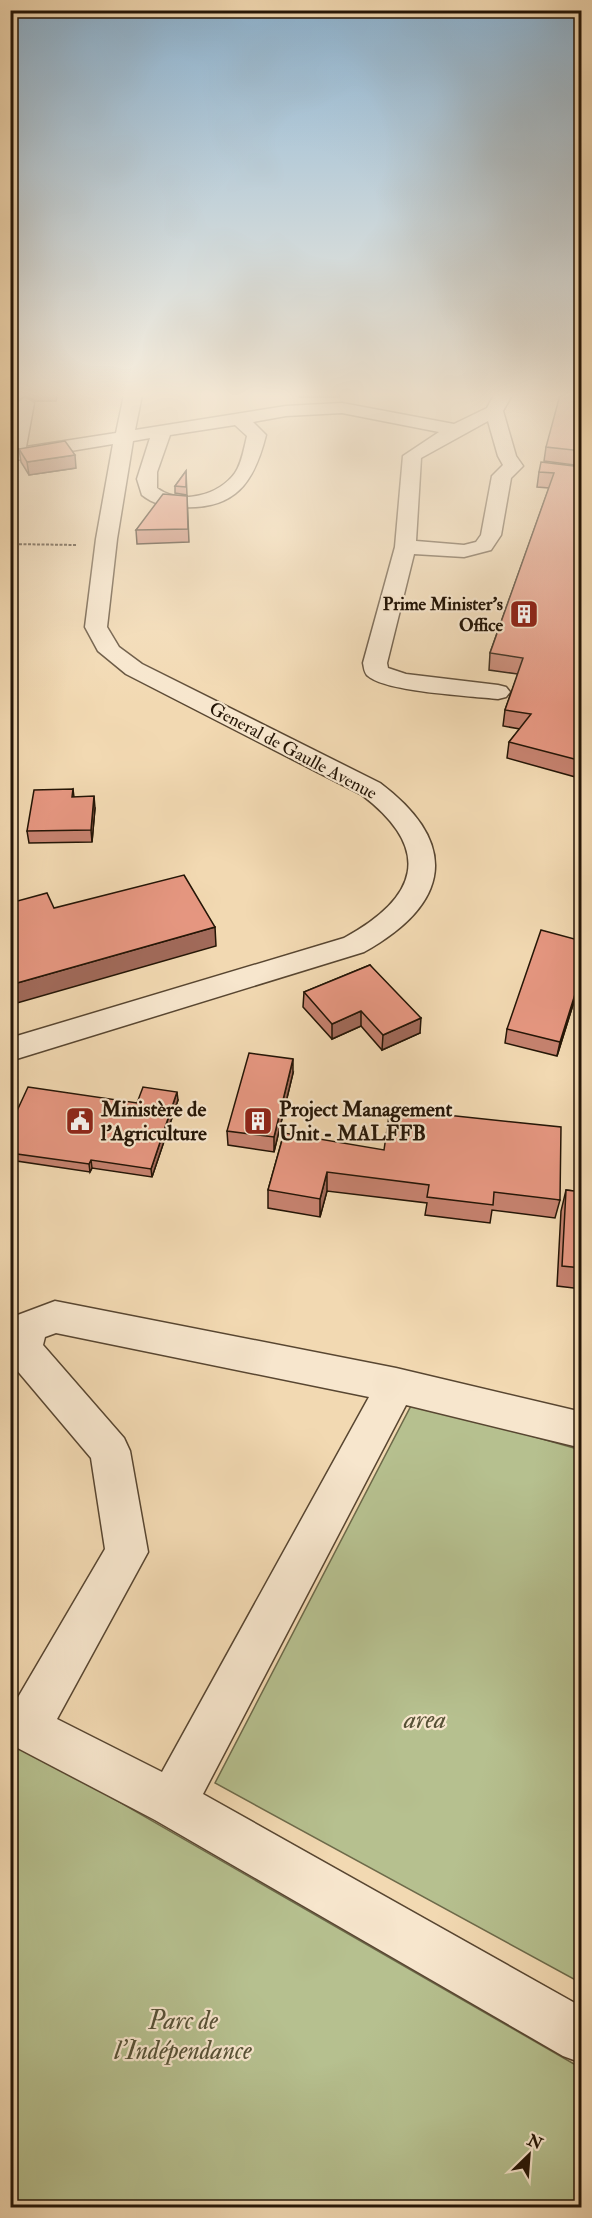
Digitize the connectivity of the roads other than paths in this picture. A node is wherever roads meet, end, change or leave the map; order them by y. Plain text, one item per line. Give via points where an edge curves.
1 (113, 499) edge
2 (163, 499) edge
3 (211, 499) edge
4 (409, 499) edge
5 (498, 499) edge
6 (405, 547) junction
7 (498, 692) dead end
8 (10, 1050) edge
9 (396, 1385) junction
10 (582, 1430) edge
11 (19, 1723) edge
12 (172, 1803) junction
13 (582, 2037) edge

1 - 8 street, General de Gaulle Avenue via 96,627 108,650 134,669 371,789 410,825 420,842 423,858 418,883 407,906 386,926 354,945
2 - 3 street
4 - 6 street
5 - 6 street via 491,535 484,546 465,551
6 - 7 street via 375,663 377,672 403,681
9 - 10 street
9 - 11 street via 55,1317 28,1327 22,1348 110,1451 127,1552
9 - 12 street
11 - 12 street
12 - 13 street

